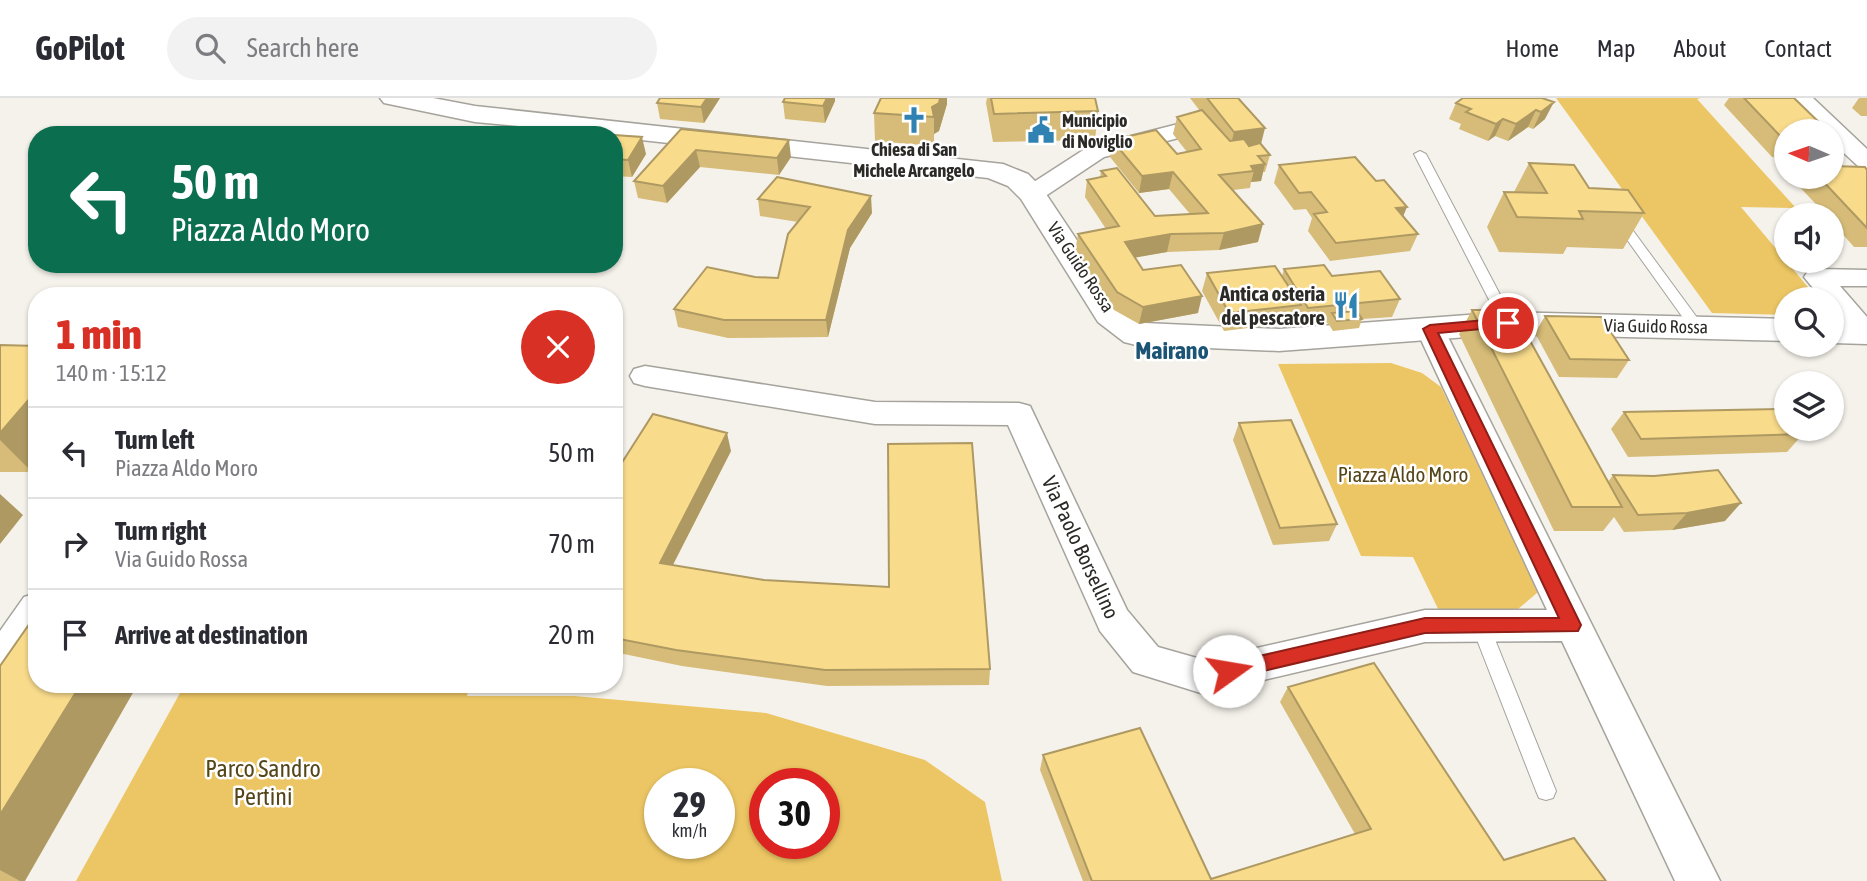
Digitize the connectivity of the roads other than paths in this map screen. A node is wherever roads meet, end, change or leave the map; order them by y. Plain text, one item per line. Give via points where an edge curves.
1 (393, 98) edge
2 (1800, 98) edge
3 (586, 126) edge
4 (1190, 128) edge
5 (623, 130) edge
6 (1420, 154) dead end
7 (1867, 162) edge
8 (1032, 194) junction
9 (1615, 215) edge
10 (1867, 278) edge
11 (1508, 323) junction
12 (1696, 326) junction
13 (1430, 329) junction
14 (1774, 329) edge
15 (1844, 332) edge
16 (1866, 333) edge
17 (645, 376) dead end
18 (28, 621) edge
19 (1572, 625) junction
20 (1481, 626) junction
21 (0, 661) edge
22 (1546, 791) dead end
23 (1698, 881) edge

1 - 3 street, Via Guido Rossa via 475,114
2 - 7 street
4 - 8 street via 1096,152
5 - 8 street, Via Guido Rossa via 993,170 1017,180
6 - 11 lane
8 - 13 street, Via Guido Rossa via 1110,315 1136,334 1279,340
9 - 12 lane
10 - 16 street via 1818,276
11 - 12 street, Via Guido Rossa
11 - 13 street, Via Guido Rossa
12 - 14 street, Via Guido Rossa
13 - 19 street
15 - 16 street
17 - 20 street, Via Paolo Borsellino via 875,413 1019,414 1113,620 1146,660 1204,677 1425,626
18 - 21 street
19 - 20 street, Via Paolo Borsellino
19 - 23 street
20 - 22 lane

